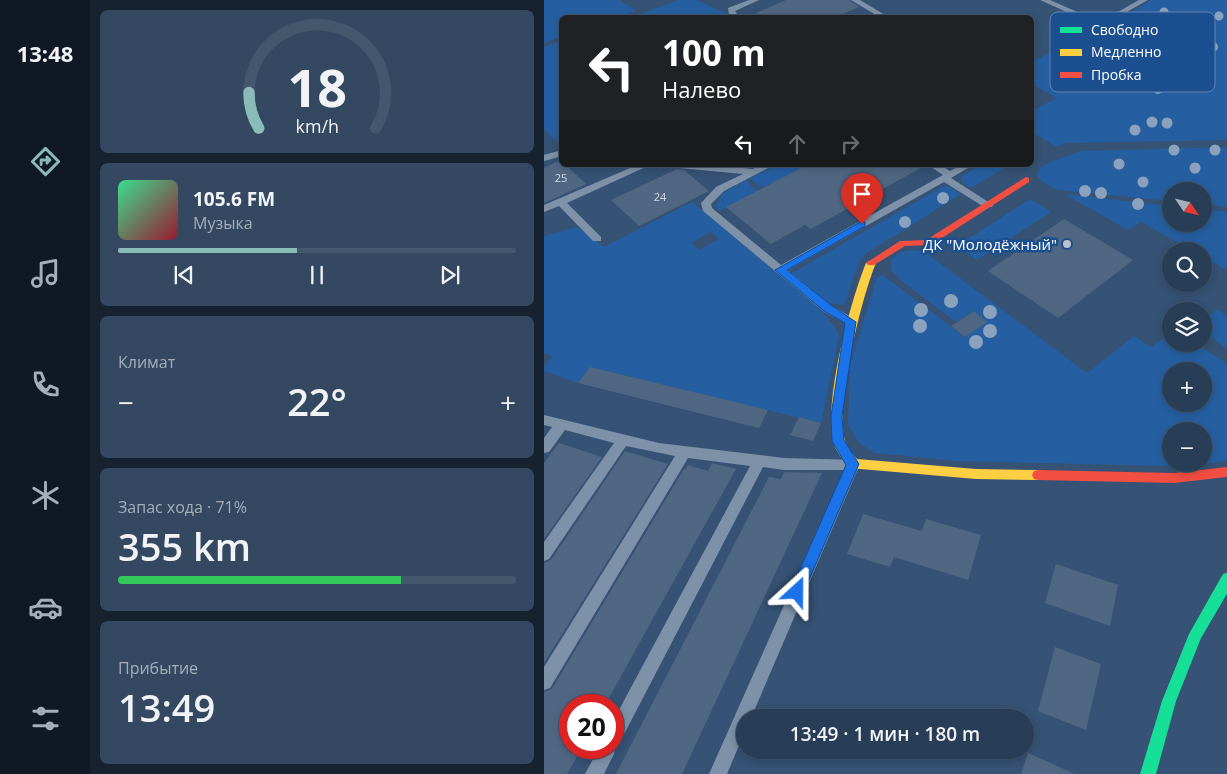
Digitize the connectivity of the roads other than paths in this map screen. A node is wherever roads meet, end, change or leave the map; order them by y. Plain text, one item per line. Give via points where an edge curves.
1 (755, 0) edge
2 (855, 0) edge
3 (1044, 0) edge
4 (1144, 0) edge
5 (1071, 12) edge
6 (1123, 12) edge
7 (733, 15) edge
8 (881, 15) edge
9 (559, 155) edge
10 (544, 158) edge
11 (640, 167) edge
12 (701, 167) edge
13 (764, 167) edge
14 (935, 167) edge
15 (964, 167) edge
16 (753, 172) junction
17 (947, 177) junction
18 (1026, 180) dead end
19 (560, 202) junction
20 (988, 205) junction
21 (544, 209) edge
22 (597, 239) dead end
23 (780, 270) junction
24 (851, 322) junction
25 (544, 420) edge
26 (562, 424) junction
27 (622, 440) junction
28 (544, 448) edge
29 (685, 452) junction
30 (759, 461) junction
31 (853, 464) junction
32 (1227, 472) edge
33 (544, 554) edge
34 (1227, 578) edge
35 (544, 682) edge
36 (624, 717) edge
37 (602, 759) edge
38 (594, 774) edge
39 (718, 774) edge
40 (1148, 774) edge

1 - 7 lane via 731,10
2 - 8 lane
3 - 5 lane
4 - 6 lane
9 - 10 lane
11 - 19 lane
12 - 16 lane
13 - 16 lane
14 - 17 lane
15 - 17 lane
16 - 23 lane via 720,188 706,204 707,209
17 - 20 lane
17 - 23 lane
18 - 20 street
19 - 21 lane
19 - 22 lane
20 - 24 street via 928,243 902,243 870,264
23 - 24 lane via 828,309
24 - 31 street via 837,416 838,441
25 - 26 lane
26 - 27 lane
26 - 28 lane
27 - 29 lane
27 - 33 lane
29 - 30 lane
29 - 35 lane
30 - 31 lane
30 - 36 lane
31 - 32 street via 976,474 1174,478
31 - 39 lane
34 - 40 street via 1196,634 1170,701
37 - 38 lane

